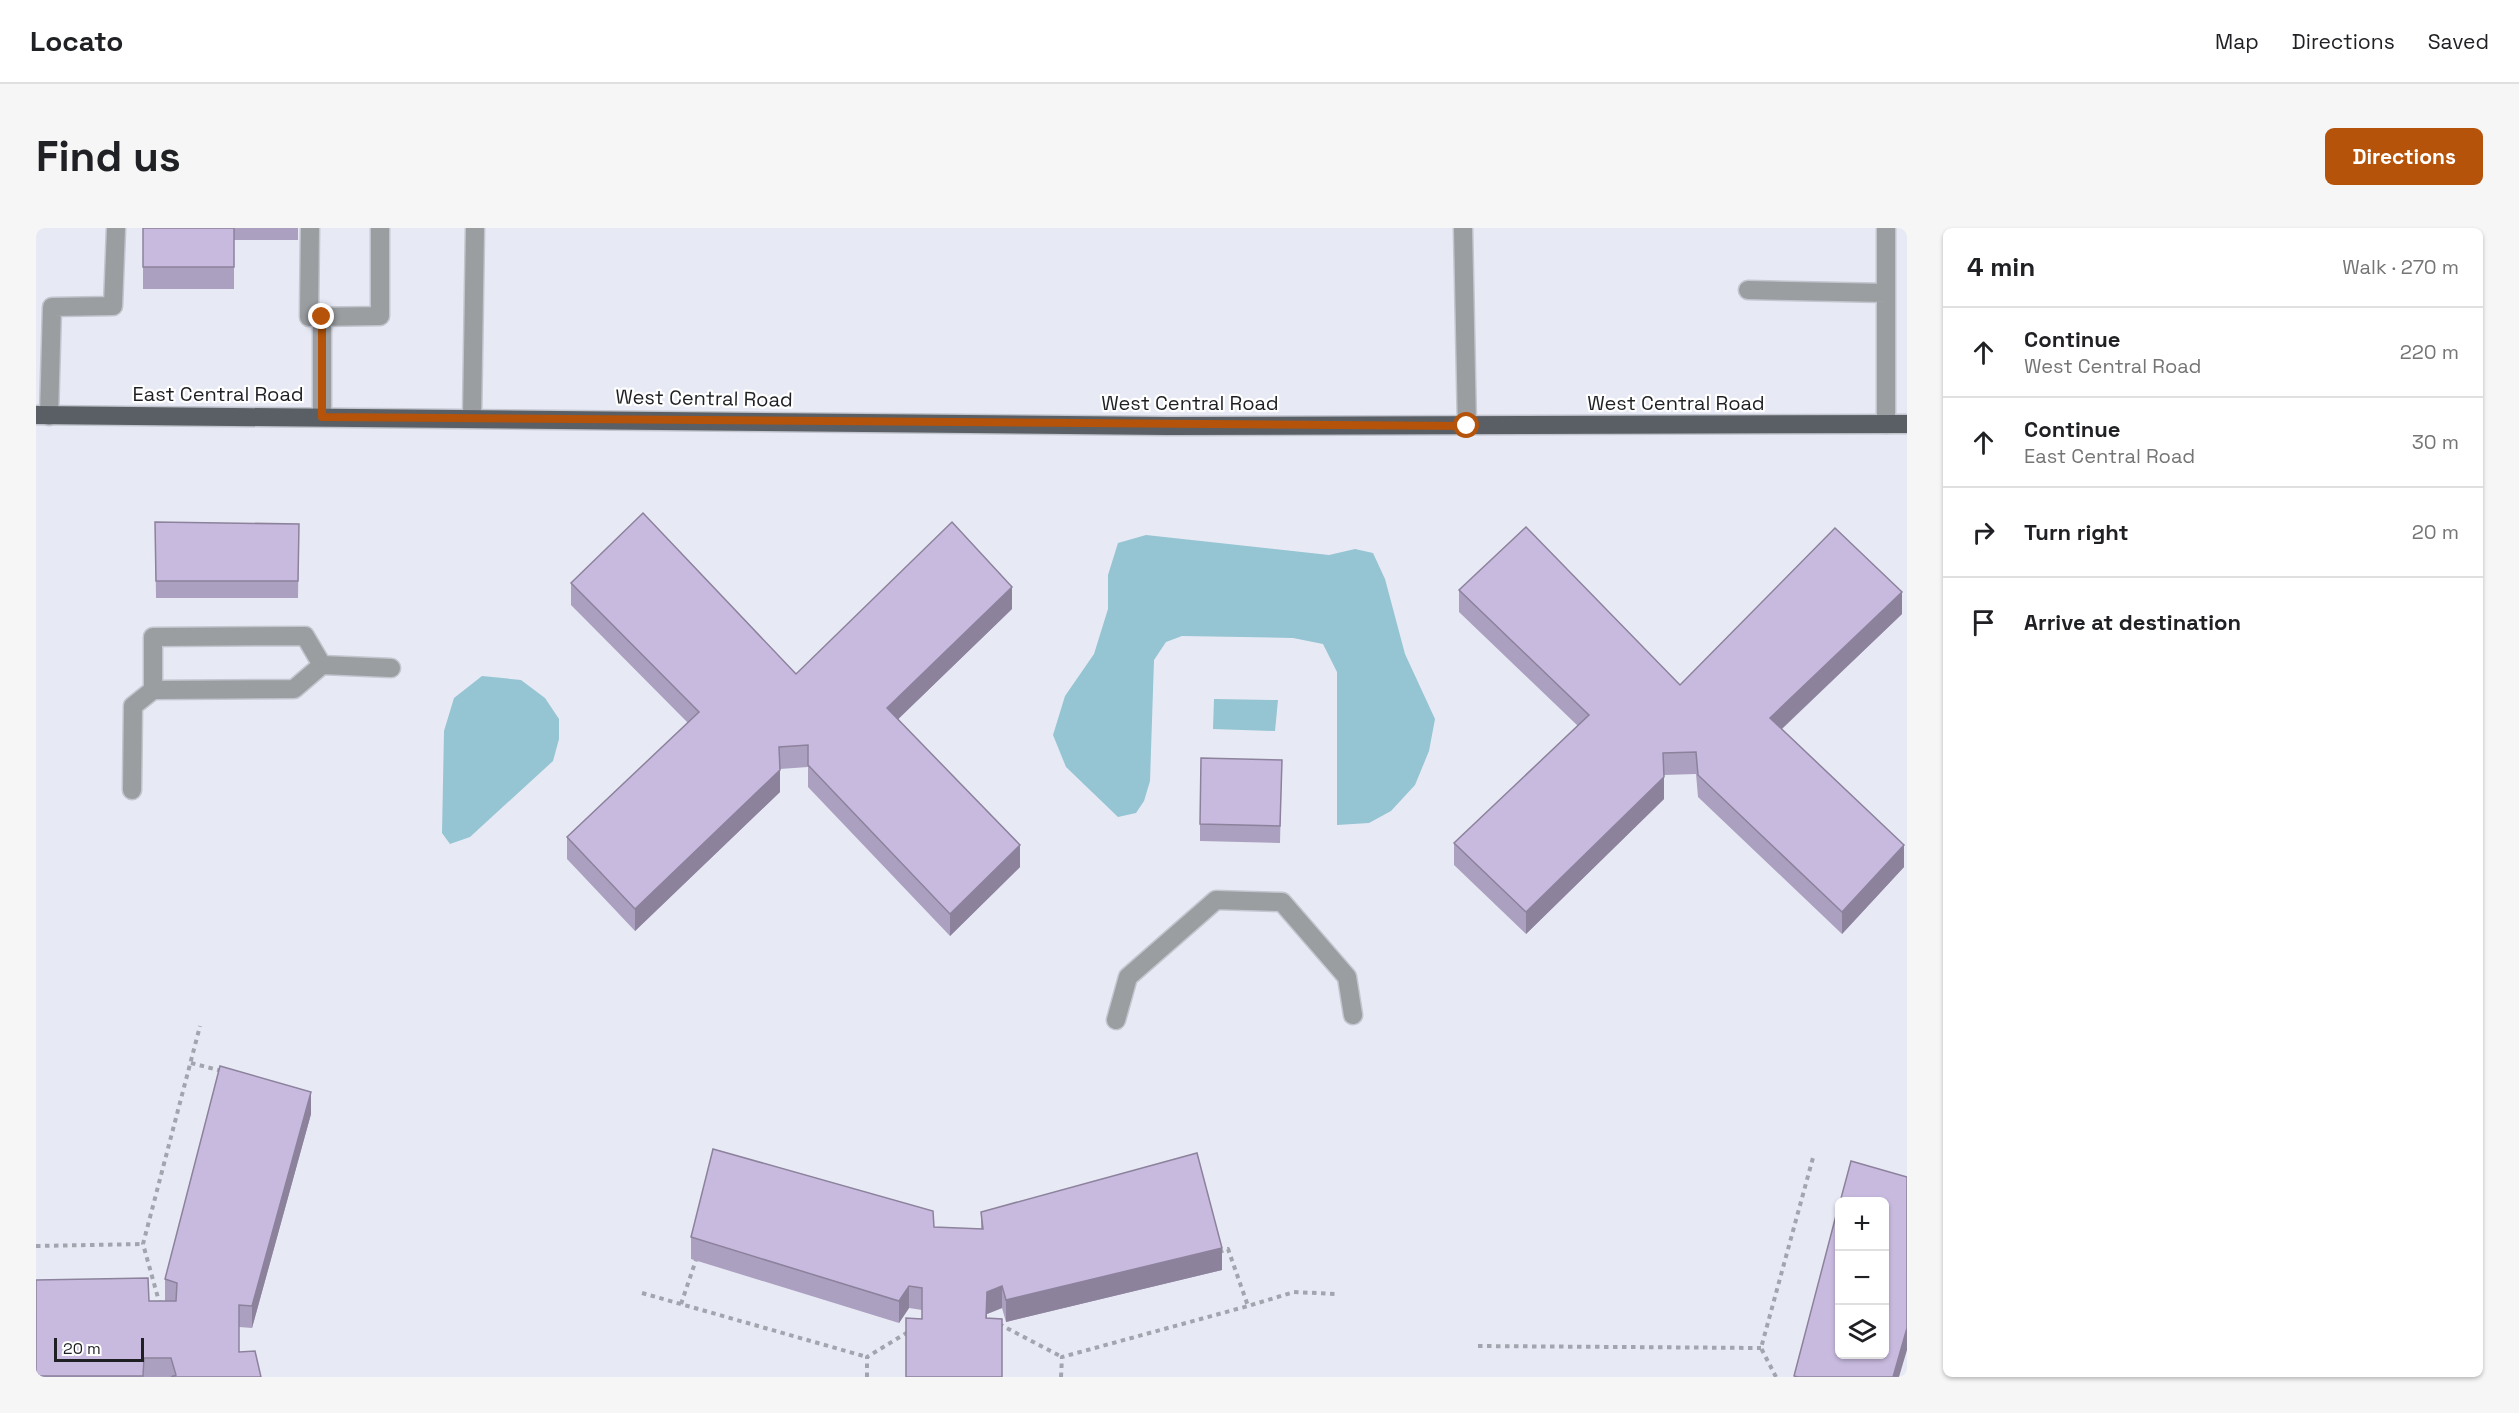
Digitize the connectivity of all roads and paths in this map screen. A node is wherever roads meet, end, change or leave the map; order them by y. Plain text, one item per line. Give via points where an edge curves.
1 (116, 228) edge
2 (310, 228) edge
3 (380, 228) edge
4 (475, 228) edge
5 (1463, 228) edge
6 (1886, 228) edge
7 (1748, 290) dead end
8 (1886, 293) junction
9 (316, 317) junction
10 (43, 416) edge
11 (322, 417) junction
12 (472, 418) junction
13 (1886, 424) junction
14 (1907, 424) edge
15 (1467, 426) junction
16 (322, 665) junction
17 (391, 668) dead end
18 (153, 690) junction
19 (132, 790) dead end
20 (1353, 1015) dead end
21 (1116, 1020) dead end
22 (200, 1026) dead end
23 (191, 1063) junction
24 (223, 1072) edge
25 (1814, 1154) dead end
26 (143, 1244) junction
27 (36, 1246) edge
28 (1217, 1253) edge
29 (696, 1260) edge
30 (642, 1293) dead end
31 (1337, 1294) dead end
32 (681, 1304) junction
33 (1248, 1306) junction
34 (162, 1312) edge
35 (997, 1323) edge
36 (913, 1329) edge
37 (1478, 1346) dead end
38 (1761, 1348) junction
39 (867, 1357) junction
40 (1062, 1357) junction
41 (867, 1377) edge
42 (1061, 1377) edge
43 (1776, 1377) edge

1 - 10 street via 113,306 52,307
2 - 9 street
3 - 9 street via 380,316
4 - 12 street
5 - 15 street
6 - 8 street
7 - 8 street
8 - 13 street
9 - 11 street
10 - 11 main road, East Central Road
11 - 12 main road, East Central Road
12 - 15 main road, West Central Road
13 - 14 main road, West Central Road
13 - 15 main road, West Central Road
16 - 17 street
16 - 18 street via 294,689
16 - 18 street via 305,636 153,637
18 - 19 street via 133,706
20 - 21 street via 1347,977 1282,902 1216,900 1128,977
22 - 23 path
23 - 24 path
23 - 26 path
25 - 38 path
26 - 27 path
26 - 34 path
28 - 33 path via 1228,1249
29 - 32 path
30 - 32 path
31 - 33 path via 1294,1292
32 - 39 path
33 - 40 path
35 - 40 path
36 - 39 path
37 - 38 path
38 - 43 path
39 - 41 path
40 - 42 path

